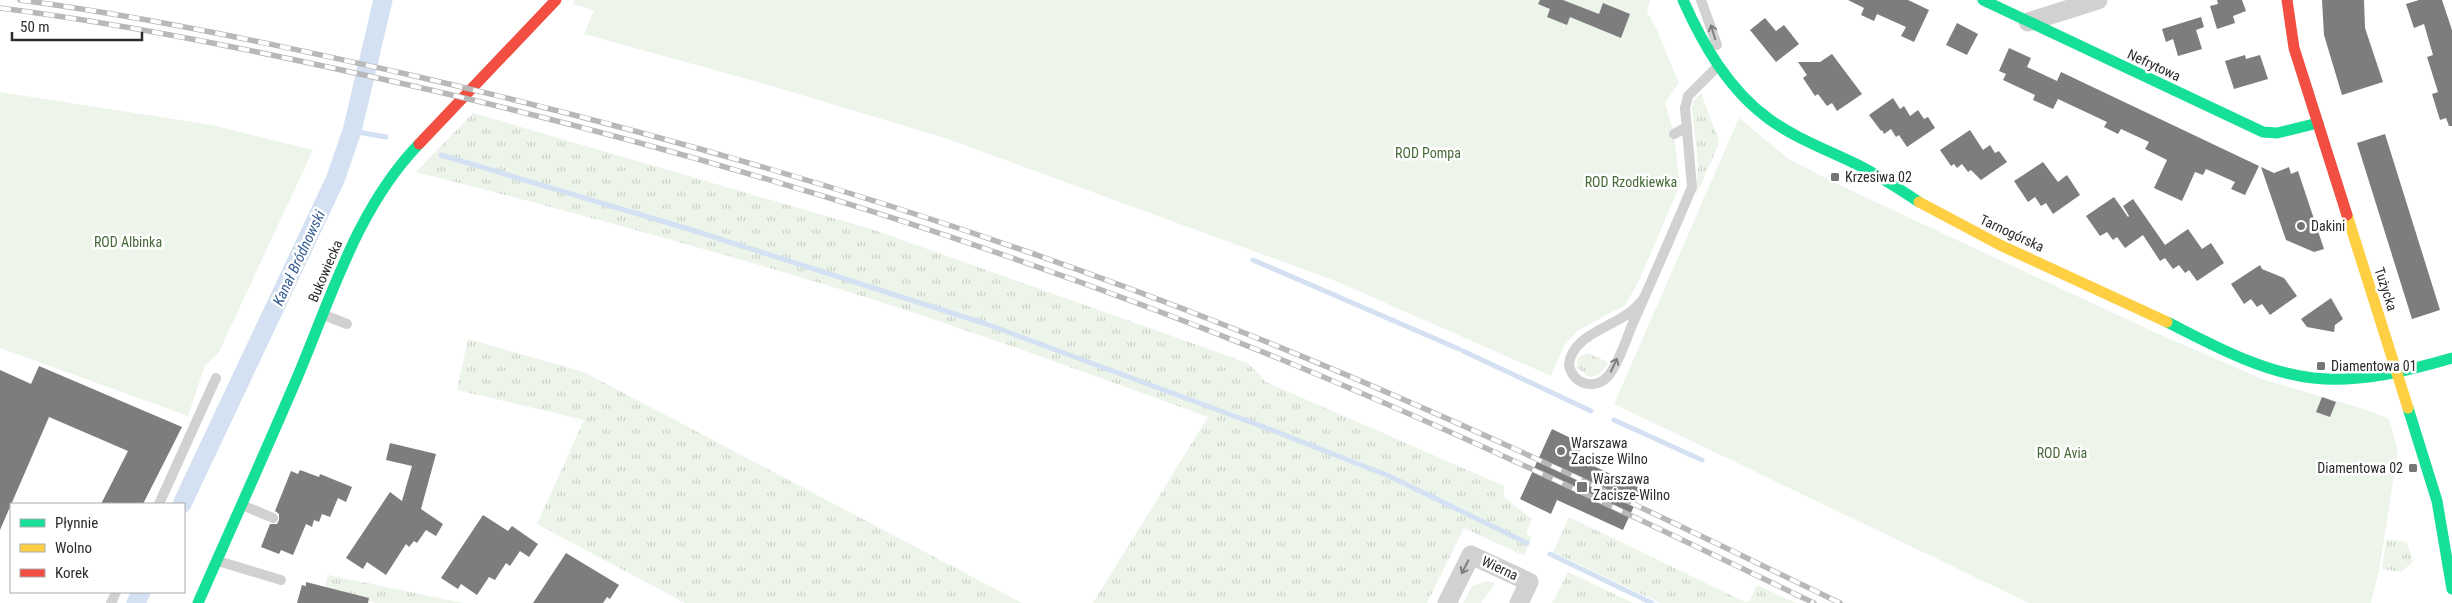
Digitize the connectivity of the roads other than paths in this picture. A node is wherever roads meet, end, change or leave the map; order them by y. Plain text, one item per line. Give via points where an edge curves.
1 (556, 0) edge
2 (1683, 0) edge
3 (1701, 0) edge
4 (1983, 0) edge
5 (2098, 0) edge
6 (2287, 0) edge
7 (2028, 22) junction
8 (1718, 66) junction
9 (2318, 123) junction
10 (1687, 126) junction
11 (1674, 134) dead end
12 (1645, 296) junction
13 (323, 315) junction
14 (347, 324) dead end
15 (2452, 358) edge
16 (2396, 372) junction
17 (216, 378) dead end
18 (159, 503) edge
19 (242, 505) junction
20 (272, 518) dead end
21 (218, 561) junction
22 (281, 580) dead end
23 (2452, 588) edge
24 (198, 603) edge
25 (1447, 603) edge
26 (1519, 603) edge
27 (2449, 603) edge

1 - 13 street, Bukowiecka via 406,157 357,234
2 - 8 street, Tarnogórska via 1698,34
8 -> 3 lane via 1715,36
4 - 7 street, Nefrytowa
5 - 7 street
6 - 9 street, Tużycka via 2294,48
7 - 9 street, Nefrytowa via 2263,132 2277,133
8 - 10 lane via 1688,96 1685,108
8 - 16 street, Tarnogórska via 1755,108 1794,135 1869,170 1952,221 2240,357 2312,378 2355,379
9 - 16 street, Tużycka
10 - 11 lane
10 - 12 lane via 1692,187
12 -> 12 lane via 1630,314 1575,348 1569,365 1576,379 1590,385 1602,382 1610,374
13 - 14 lane
13 - 19 street, Bukowiecka
15 - 16 street, Tarnogórska
16 - 23 street, Tużycka via 2437,501
17 - 18 lane
19 - 20 lane
19 - 21 street, Bukowiecka
21 - 22 lane
21 - 24 street, Bukowiecka
23 - 27 lane
26 -> 25 street, Wierna via 1529,582 1471,555

